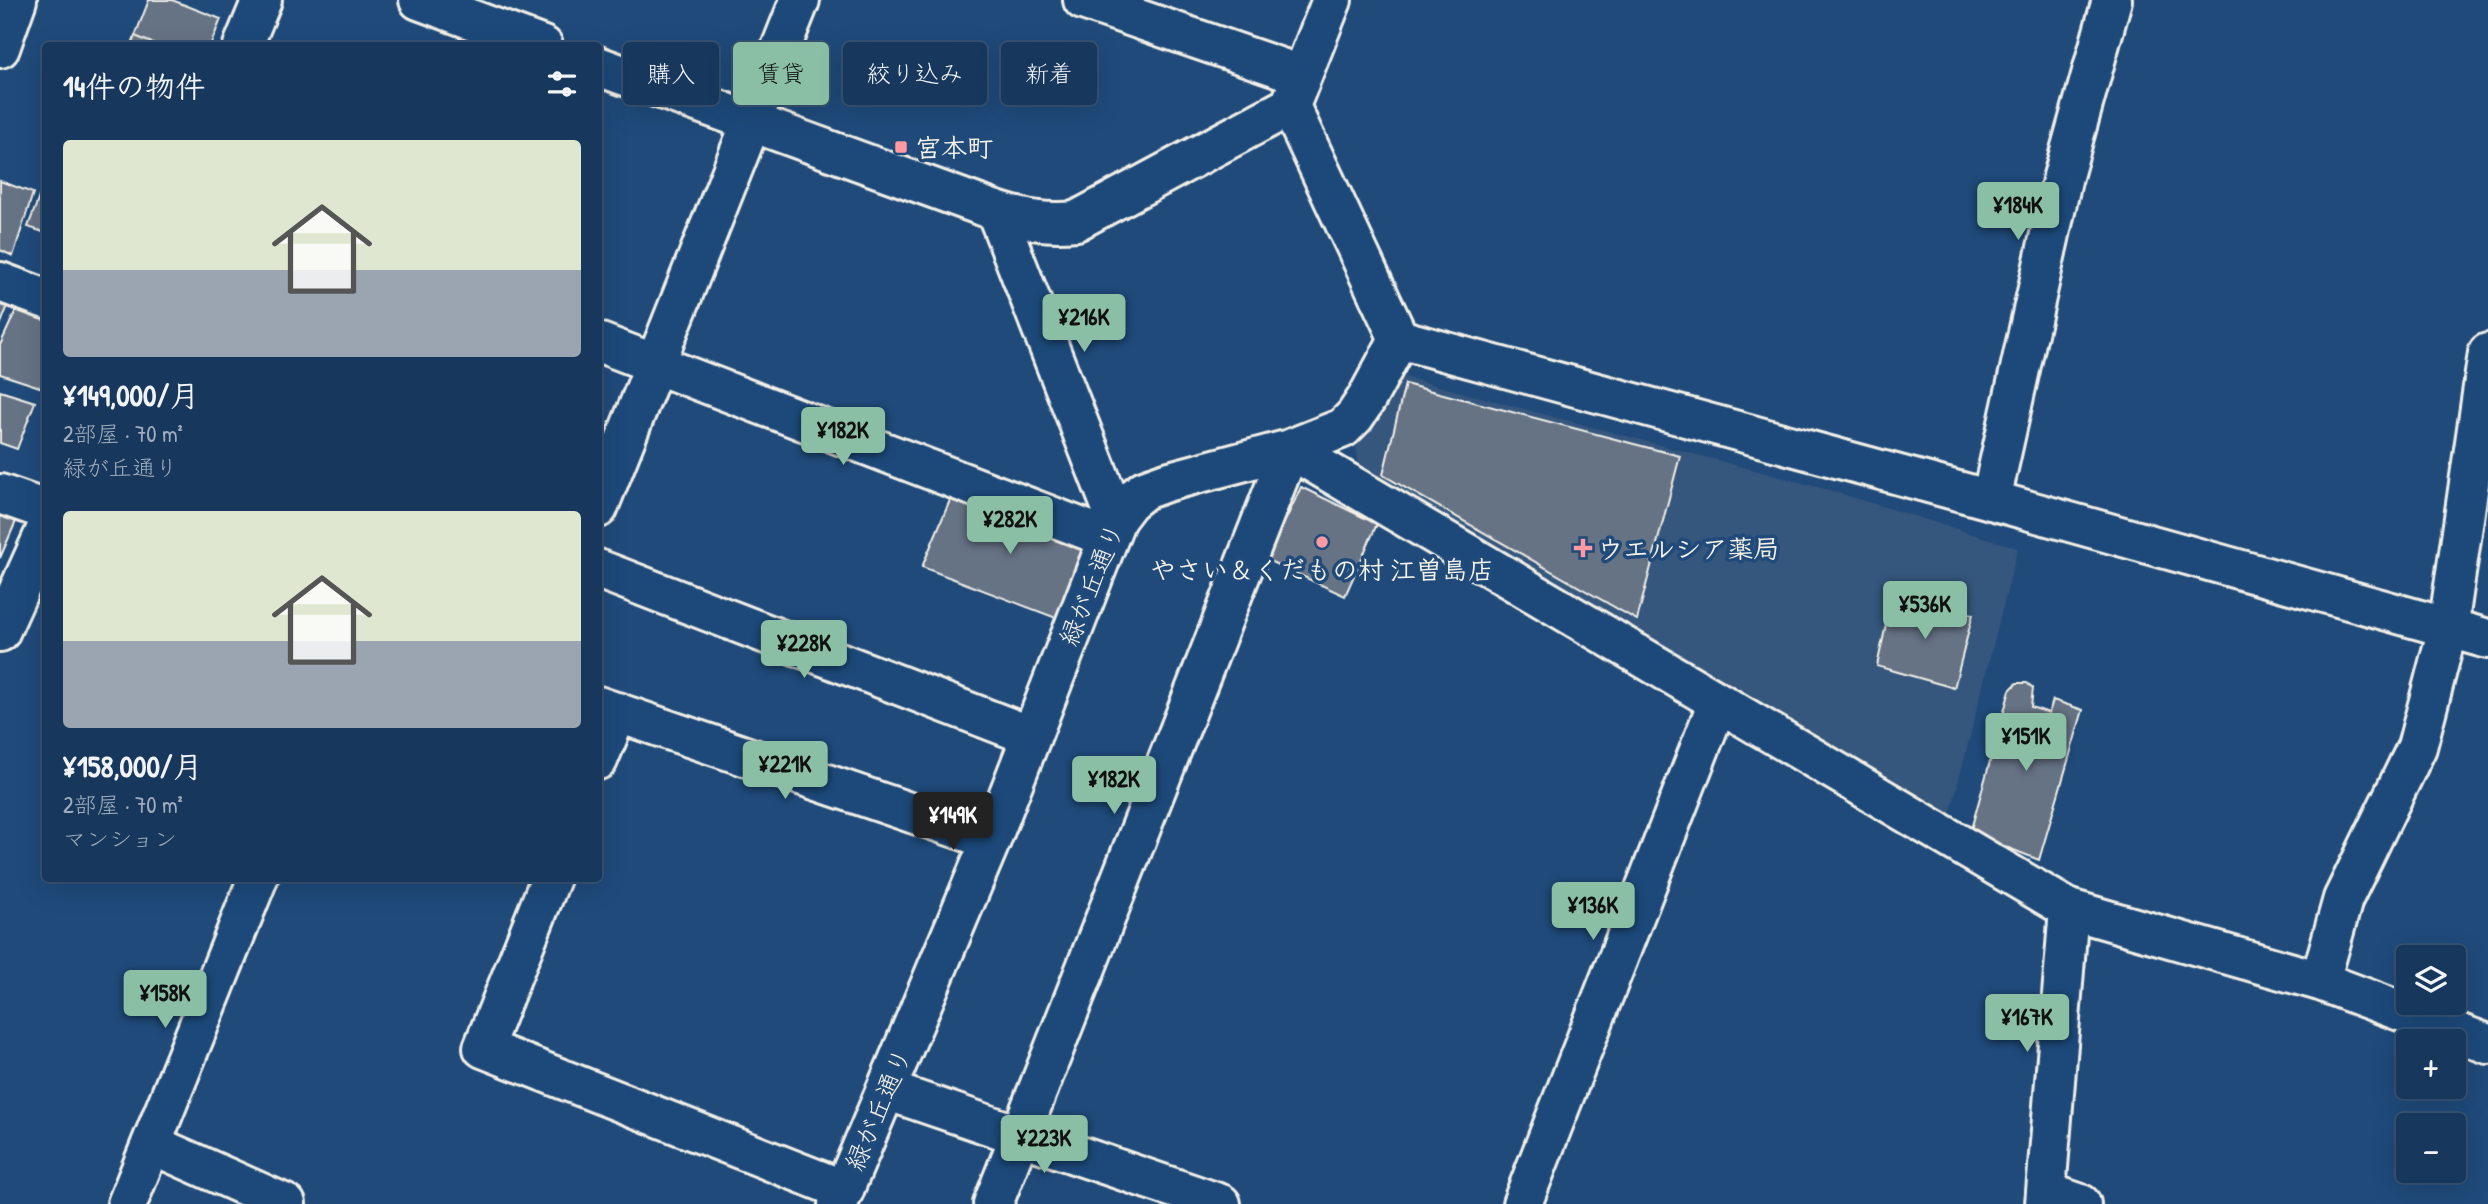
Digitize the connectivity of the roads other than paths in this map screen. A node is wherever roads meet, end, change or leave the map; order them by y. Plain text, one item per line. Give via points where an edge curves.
1 (17, 0) edge
2 (262, 0) edge
3 (419, 0) edge
4 (800, 0) edge
5 (1083, 0) edge
6 (1332, 0) edge
7 (2112, 0) edge
8 (245, 42) edge
9 (533, 42) edge
10 (0, 48) edge
11 (602, 67) edge
12 (1296, 90) junction
13 (753, 122) junction
14 (996, 211) junction
15 (0, 282) edge
16 (42, 298) edge
17 (1398, 339) junction
18 (602, 343) edge
19 (2488, 353) edge
20 (657, 364) junction
21 (1290, 449) junction
22 (0, 494) edge
23 (602, 499) edge
24 (1991, 500) junction
25 (42, 509) edge
26 (1112, 528) junction
27 (42, 538) edge
28 (602, 571) edge
29 (3, 620) edge
30 (2448, 628) junction
31 (2488, 639) edge
32 (1718, 702) junction
33 (608, 709) edge
34 (1031, 736) junction
35 (602, 740) edge
36 (991, 840) junction
37 (256, 882) edge
38 (549, 882) edge
39 (2068, 909) junction
40 (2320, 981) junction
41 (2488, 1044) edge
42 (886, 1090) junction
43 (1021, 1136) junction
44 (151, 1144) junction
45 (841, 1197) edge
46 (2057, 1200) edge
47 (127, 1204) edge
48 (286, 1204) edge
49 (993, 1204) edge
50 (1221, 1204) edge
51 (1522, 1204) edge

1 - 10 street
2 - 8 street
3 - 9 street
4 - 13 street
5 - 12 street
6 - 12 street
7 - 24 street via 2063,180
11 - 13 street
12 - 14 street via 1076,221 1026,221
12 - 17 street
13 - 14 street
13 - 20 street
14 - 26 street
15 - 16 street
17 - 21 street, 緑が丘通り via 1356,416 1343,428
17 - 24 street
18 - 20 street
19 - 30 street
20 - 23 street
20 - 26 street
21 - 26 street, 緑が丘通り via 1144,490 1129,502
21 - 32 street
21 - 43 street
22 - 25 street
24 - 30 street
26 - 34 street, 緑が丘通り
27 - 29 street
28 - 34 street
30 - 31 street
30 - 40 street via 2417,747 2343,899
32 - 39 street
32 - 51 street
33 - 35 street
33 - 36 street
34 - 36 street, 緑が丘通り
36 - 42 street, 緑が丘通り
37 - 44 street
38 - 45 street via 482,1048
39 - 40 street
39 - 46 street
40 - 41 street
42 - 43 street
42 - 45 street, 緑が丘通り
43 - 49 street
43 - 50 street
44 - 47 street
44 - 48 street

